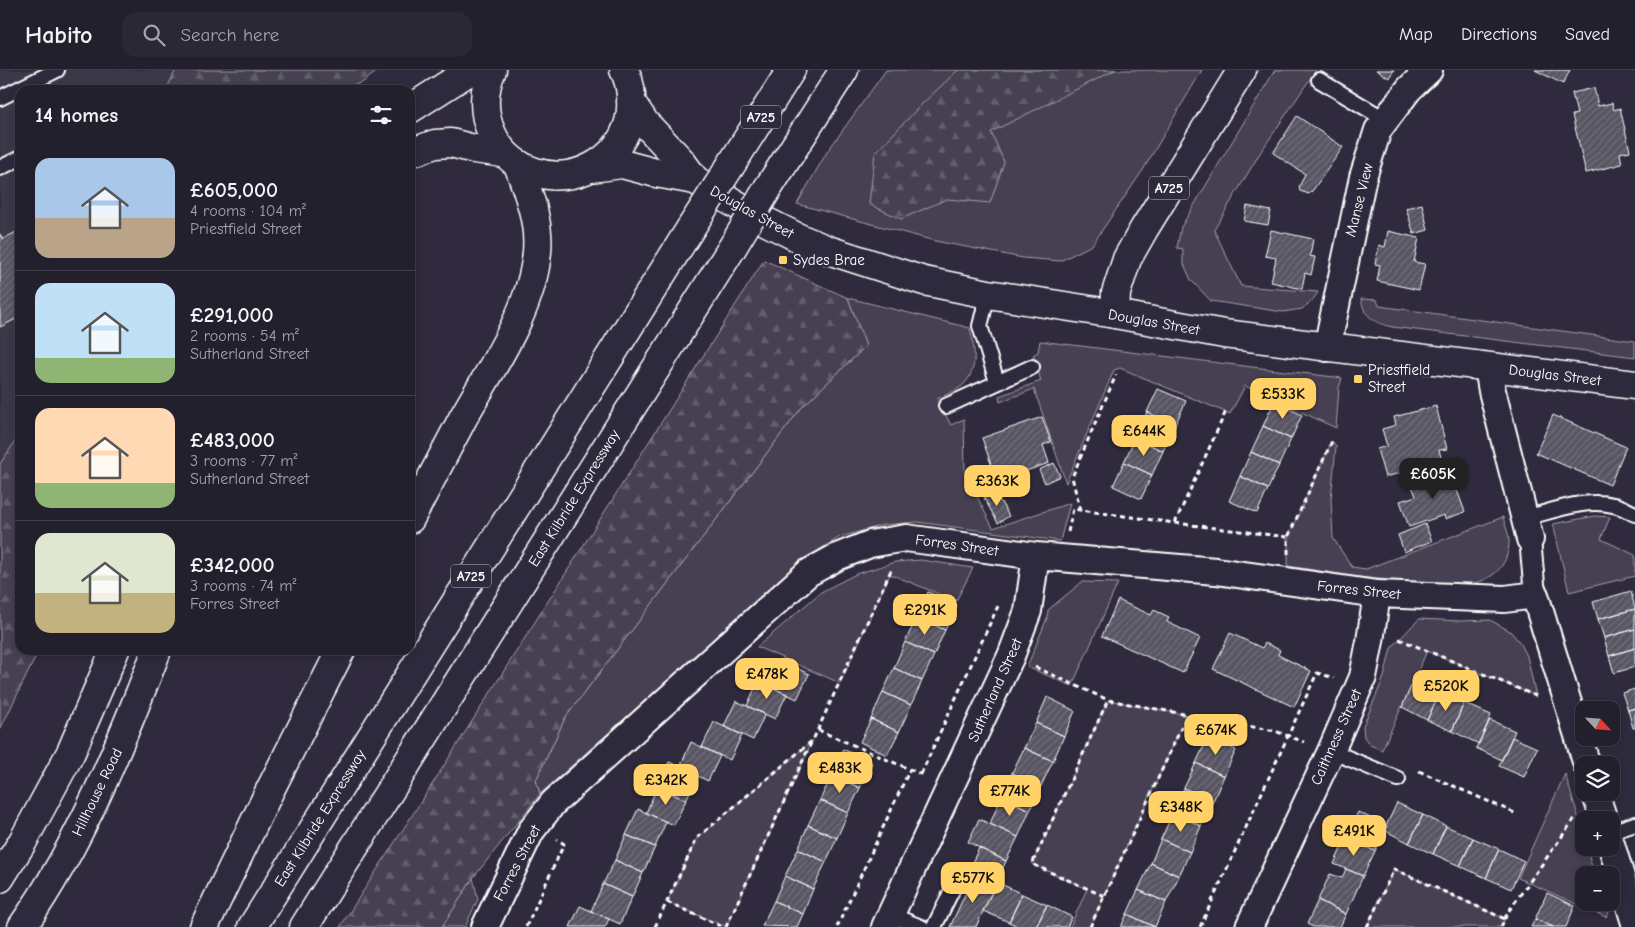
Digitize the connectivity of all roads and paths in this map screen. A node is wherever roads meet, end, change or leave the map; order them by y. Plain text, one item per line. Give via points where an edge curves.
1 (56, 70) edge
2 (471, 70) edge
3 (492, 70) edge
4 (790, 70) edge
5 (844, 70) edge
6 (1242, 70) edge
7 (1429, 70) edge
8 (1319, 80) dead end
9 (631, 82) edge
10 (26, 85) edge
11 (15, 90) edge
12 (0, 98) edge
13 (415, 106) edge
14 (1386, 120) junction
15 (415, 151) edge
16 (511, 159) junction
17 (15, 160) edge
18 (0, 168) edge
19 (591, 168) junction
20 (695, 180) junction
21 (988, 294) junction
22 (1115, 314) junction
23 (1327, 348) junction
24 (1032, 366) dead end
25 (1488, 367) junction
26 (1116, 375) dead end
27 (997, 382) junction
28 (1635, 385) edge
29 (946, 406) dead end
30 (1228, 409) dead end
31 (1332, 441) dead end
32 (415, 510) edge
33 (1080, 510) junction
34 (1635, 514) edge
35 (1175, 523) junction
36 (1528, 529) junction
37 (1288, 537) junction
38 (906, 538) junction
39 (1036, 556) junction
40 (1062, 558) junction
41 (1288, 582) junction
42 (1377, 594) junction
43 (1536, 595) junction
44 (1001, 599) dead end
45 (1373, 623) junction
46 (981, 643) junction
47 (113, 655) edge
48 (155, 655) edge
49 (338, 655) edge
50 (1012, 656) junction
51 (1359, 686) junction
52 (1564, 693) junction
53 (1108, 700) junction
54 (1187, 714) junction
55 (818, 730) junction
56 (1289, 736) junction
57 (813, 740) junction
58 (1331, 751) junction
59 (1583, 756) edge
60 (910, 769) junction
61 (921, 774) junction
62 (1398, 779) joint
63 (951, 787) junction
64 (1599, 806) edge
65 (1516, 814) dead end
66 (537, 824) junction
67 (1635, 824) edge
68 (1620, 829) edge
69 (1615, 856) edge
70 (0, 878) edge
71 (958, 878) dead end
72 (1104, 896) junction
73 (667, 902) junction
74 (1505, 919) junction
75 (888, 921) edge
76 (1635, 923) edge
77 (22, 927) edge
78 (204, 927) edge
79 (252, 927) edge
80 (304, 927) edge
81 (485, 927) edge
82 (526, 927) edge
83 (655, 927) edge
84 (725, 927) edge
85 (837, 927) edge
86 (921, 927) edge
87 (934, 927) edge
88 (1090, 927) edge
89 (1200, 927) edge
90 (1249, 927) edge
91 (1367, 927) edge
92 (1501, 927) edge

1 - 10 lane
2 - 13 main road
3 - 16 main road via 485,91 486,118 490,131
4 - 79 main road, East Kilbride Expressway / A725, bridge
5 - 80 main road, East Kilbride Expressway / A725, bridge
6 - 22 main road, A725 via 1127,259 1116,293
7 - 14 street, Manse View via 1409,89
8 - 14 lane
9 - 19 main road via 631,116 627,129 607,156
9 - 20 main road, Douglas Street via 645,123
11 - 12 lane
14 - 23 street, Manse View via 1378,130 1363,177
15 - 16 main road via 435,144 451,143
16 - 19 main road, Douglas Street via 535,172 554,176
16 - 32 main road via 530,198 536,225 538,251 534,272 521,312
17 - 18 lane
19 - 20 main road, Douglas Street via 622,164
20 - 21 main road, Douglas Street via 761,219 828,250 924,281
21 - 22 main road, Douglas Street
21 - 27 lane via 980,326
22 - 23 main road, Douglas Street
23 - 25 main road, Douglas Street
24 - 27 lane
25 - 28 main road, Douglas Street
25 - 36 street
26 - 33 path via 1072,477
27 - 29 lane
30 - 35 path
31 - 37 path
33 - 35 path
33 - 40 path via 1073,509
34 - 36 lane via 1614,505 1594,503 1580,505
35 - 37 path
36 - 43 street
37 - 41 path
38 - 39 street, Forres Street
38 - 55 path
38 - 66 street, Forres Street via 870,544 808,573 553,803
39 - 40 street, Forres Street
39 - 50 street, Sutherland Street via 1028,612
40 - 41 street, Forres Street via 1216,571
41 - 42 street, Forres Street
42 - 43 street, Forres Street via 1505,599
42 - 45 street, Caithness Street
43 - 52 street
44 - 46 path
45 - 51 street, Caithness Street
45 - 52 path via 1399,639 1536,696
46 - 50 path
46 - 61 path
47 - 70 main road via 67,759
48 - 77 main road, Hillhouse Road via 95,800
49 - 78 main road
50 - 53 path
50 - 63 street, Sutherland Street
51 - 56 path via 1317,673
51 - 58 street, Caithness Street
52 - 59 street
53 - 54 path
53 - 72 path via 1032,864
54 - 56 path
54 - 72 path
55 - 57 path
55 - 60 path
56 - 58 path
56 - 89 path
57 - 73 path via 697,838
57 - 84 path
58 - 62 lane
58 - 90 street, Caithness Street
60 - 61 path
60 - 85 path
61 - 63 path
62 - 65 path via 1405,766
63 - 75 street, Sutherland Street
64 - 74 path via 1576,817
66 - 81 street, Forres Street
66 - 82 path via 564,844
67 - 68 lane
69 - 76 street
71 - 87 lane
72 - 88 path
73 - 83 path
73 - 84 path
74 - 91 path via 1394,869
74 - 92 path
75 - 86 lane

